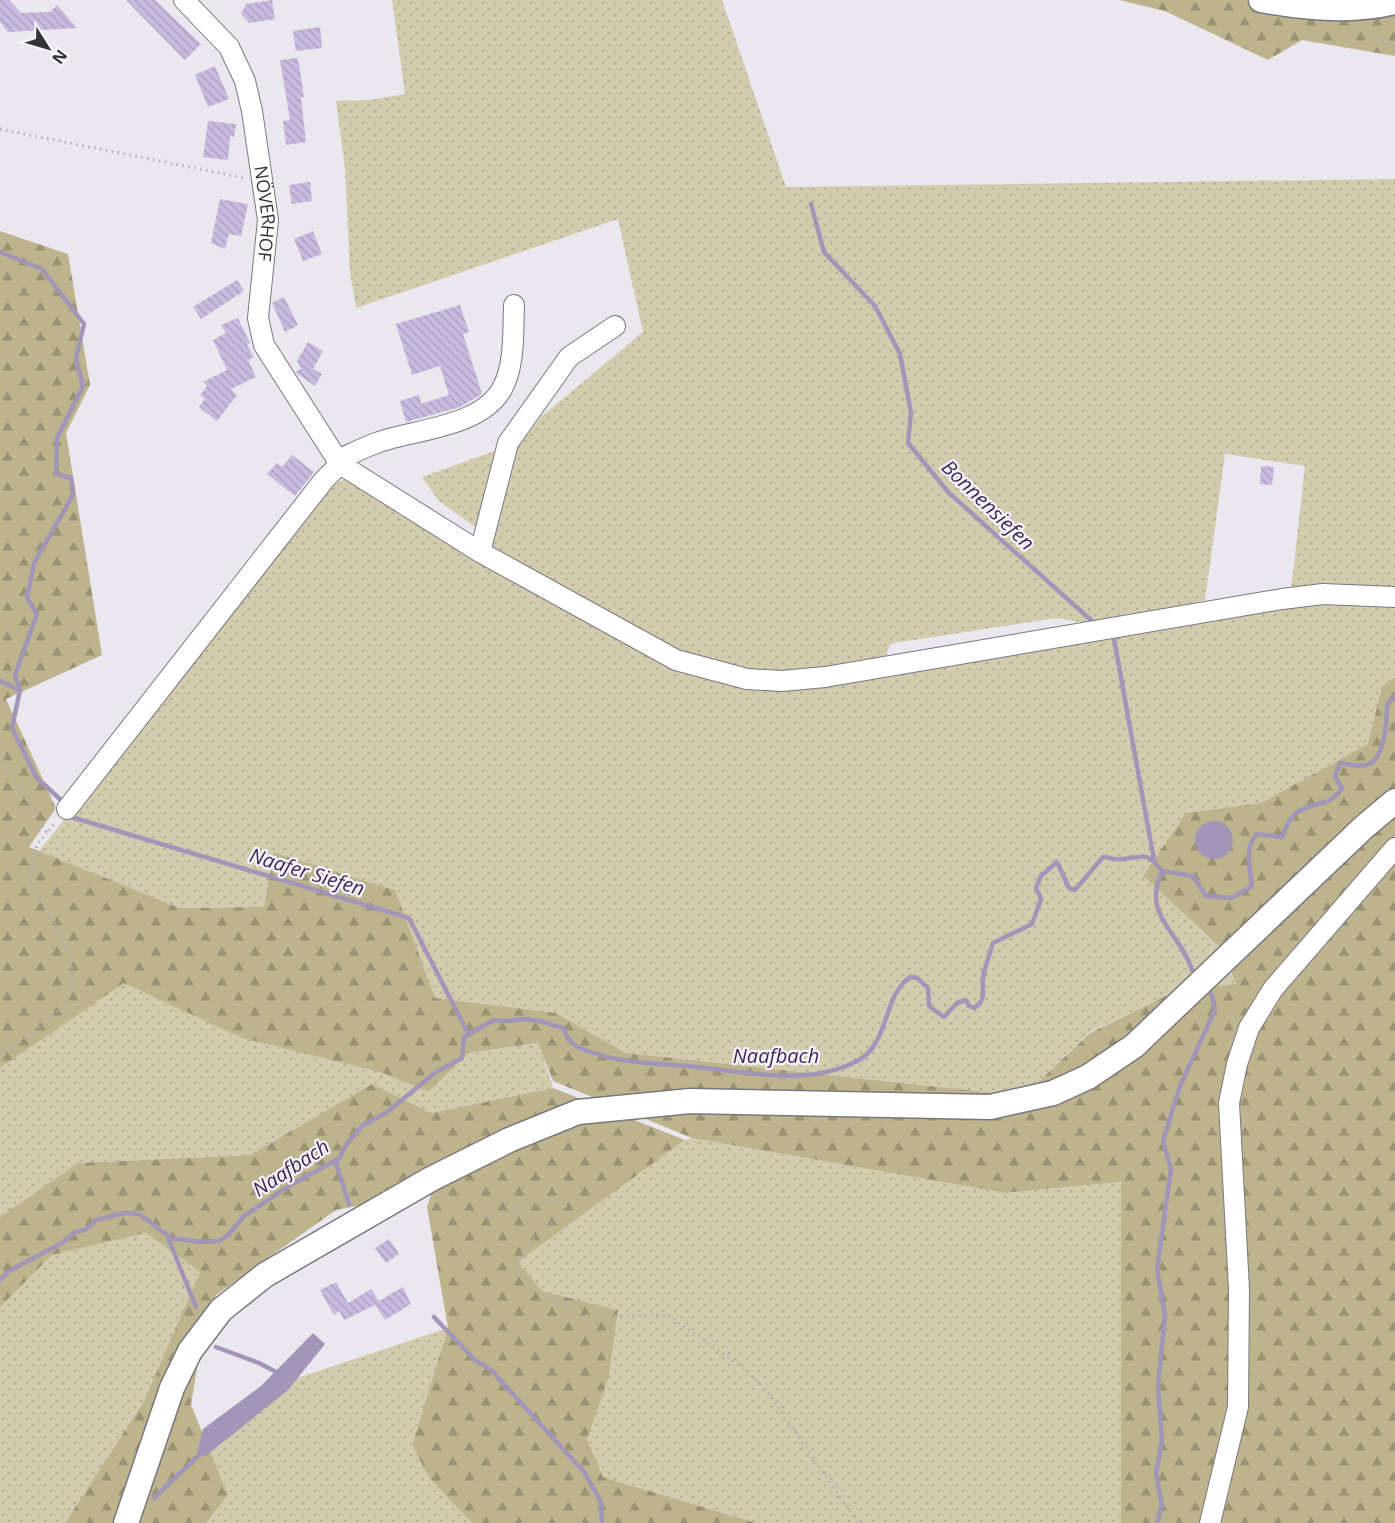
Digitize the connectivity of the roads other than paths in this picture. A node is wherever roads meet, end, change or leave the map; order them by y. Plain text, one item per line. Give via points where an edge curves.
1 (184, 0) edge
2 (1261, 0) edge
3 (1395, 2) edge
4 (514, 305) dead end
5 (615, 326) dead end
6 (338, 462) junction
7 (480, 552) junction
8 (1395, 597) edge
9 (1395, 801) edge
10 (67, 809) road end
11 (1395, 848) edge
12 (126, 1523) edge
13 (1210, 1523) edge

1 - 6 street, NÖVERHOF via 229,47 245,81 268,220 258,318 264,345
2 - 3 main road via 1340,8
4 - 6 street via 508,368 503,387 490,405 450,424 380,442
5 - 7 street via 570,357 508,444
6 - 7 street
6 - 10 street
7 - 8 street via 676,660 747,679 782,681 1282,599 1323,594
9 - 12 main road via 1134,1046 1088,1077 1053,1093 990,1107 690,1101 578,1112 508,1140 431,1179 265,1275 221,1310 190,1351 172,1388
11 - 13 street via 1273,989 1249,1028 1237,1064 1229,1103 1239,1289 1238,1407

